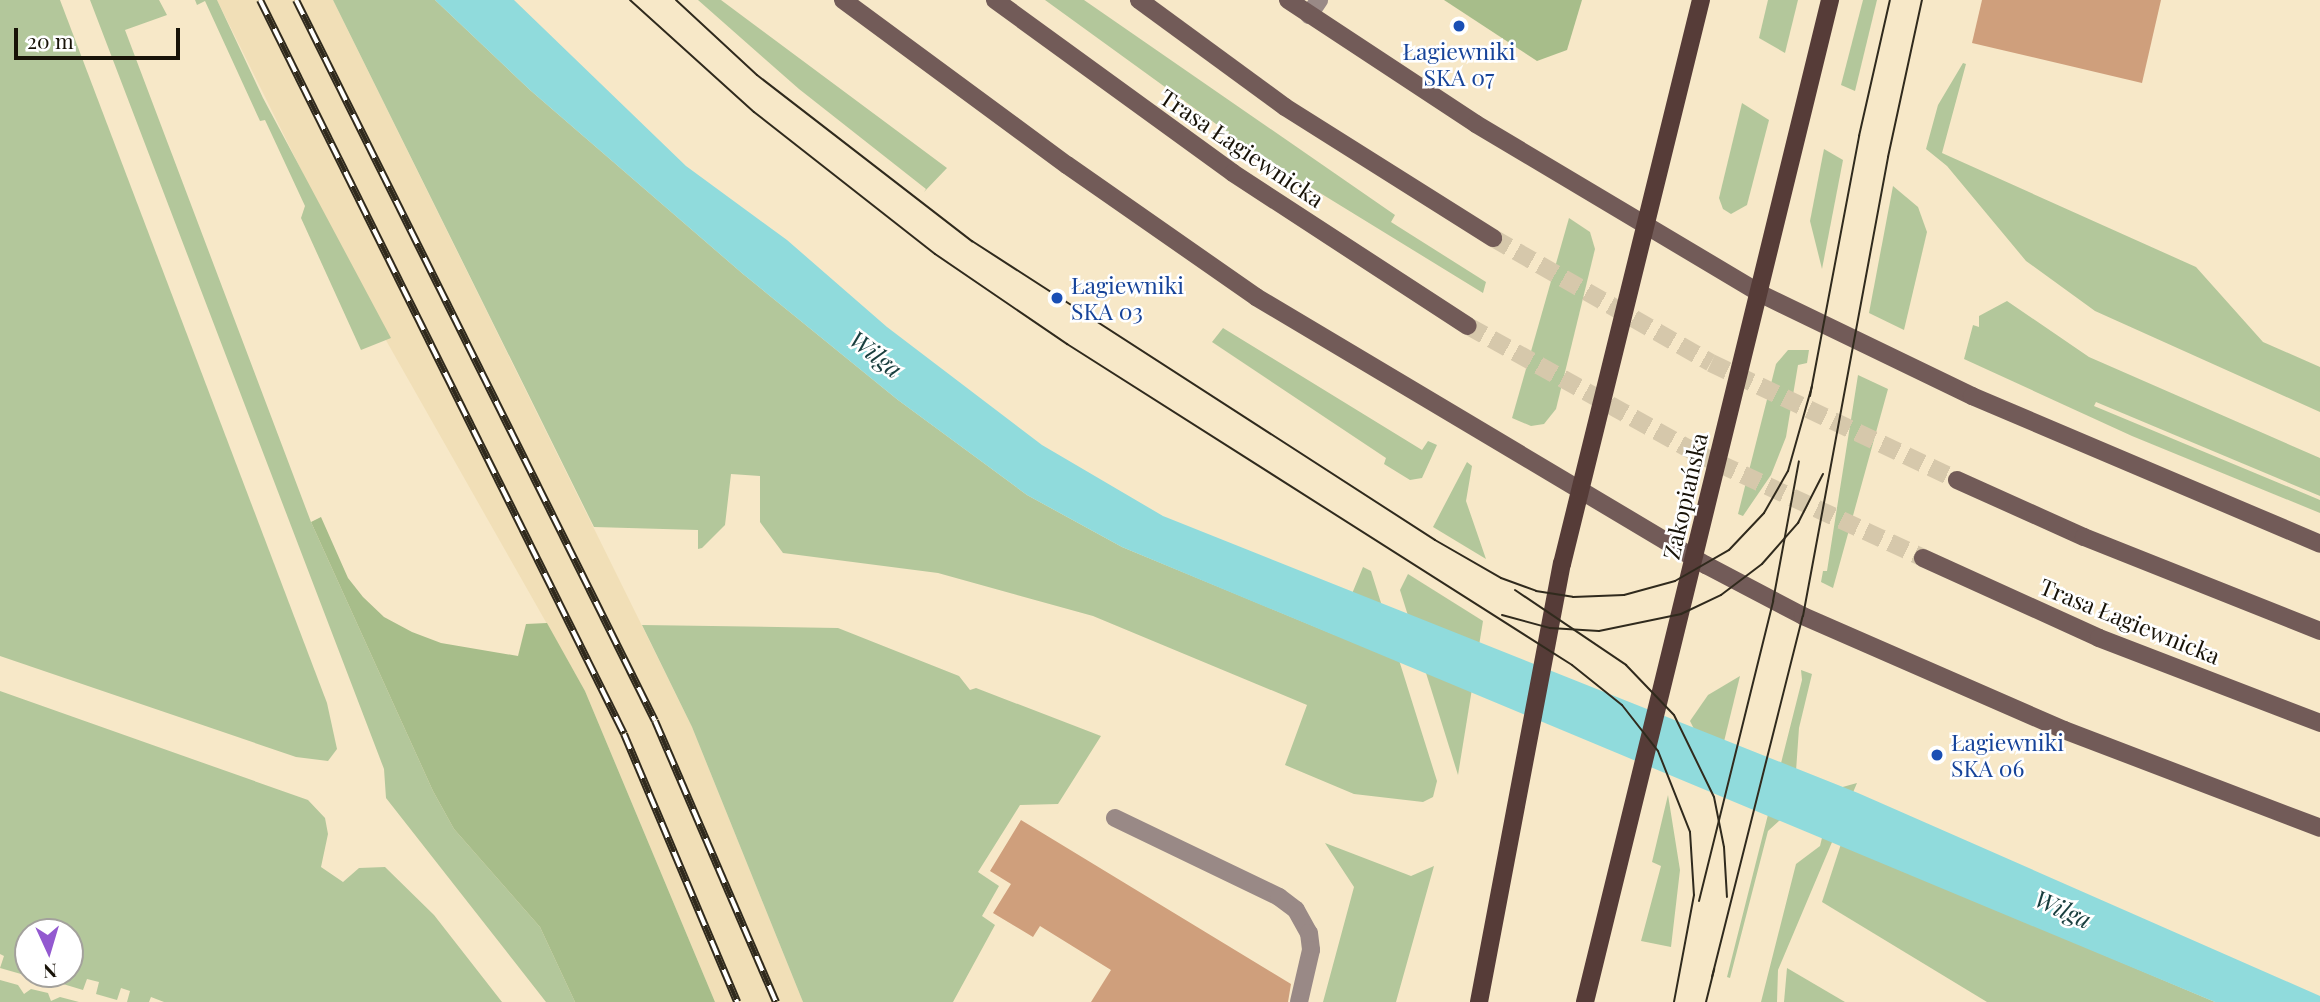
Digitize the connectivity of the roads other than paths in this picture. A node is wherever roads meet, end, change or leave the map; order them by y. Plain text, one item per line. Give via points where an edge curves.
1 (843, 0) edge
2 (995, 0) edge
3 (1139, 0) edge
4 (1288, 0) edge
5 (1701, 0) edge
6 (1830, 0) edge
7 (1314, 8) edge
8 (1643, 225) junction
9 (1493, 238) tunnel mouth
10 (1759, 293) junction
11 (1468, 326) tunnel mouth
12 (1957, 480) tunnel mouth
13 (1579, 492) junction
14 (2320, 544) edge
15 (1695, 558) junction
16 (1923, 558) tunnel mouth
17 (2320, 631) edge
18 (2320, 723) edge
19 (1115, 818) dead end
20 (2320, 828) edge
21 (1299, 1002) edge
22 (1479, 1002) edge
23 (1585, 1002) edge

1 - 13 main road via 1245,290
2 - 11 main road, Trasa Łagiewnicka via 1233,173
3 - 9 main road via 1285,107
4 - 7 main road
5 - 8 main road
6 - 10 main road, Zakopiańska
7 - 8 main road
8 - 10 main road
8 - 13 main road
10 - 14 main road via 1972,396
10 - 15 main road, Zakopiańska
12 - 17 main road via 2096,542
13 - 15 main road
13 - 22 main road
15 - 20 main road via 1803,616 2051,724
15 - 23 main road, Zakopiańska
16 - 18 main road, Trasa Łagiewnicka via 2099,638
19 - 21 lane via 1279,897 1296,910 1309,933 1311,950

